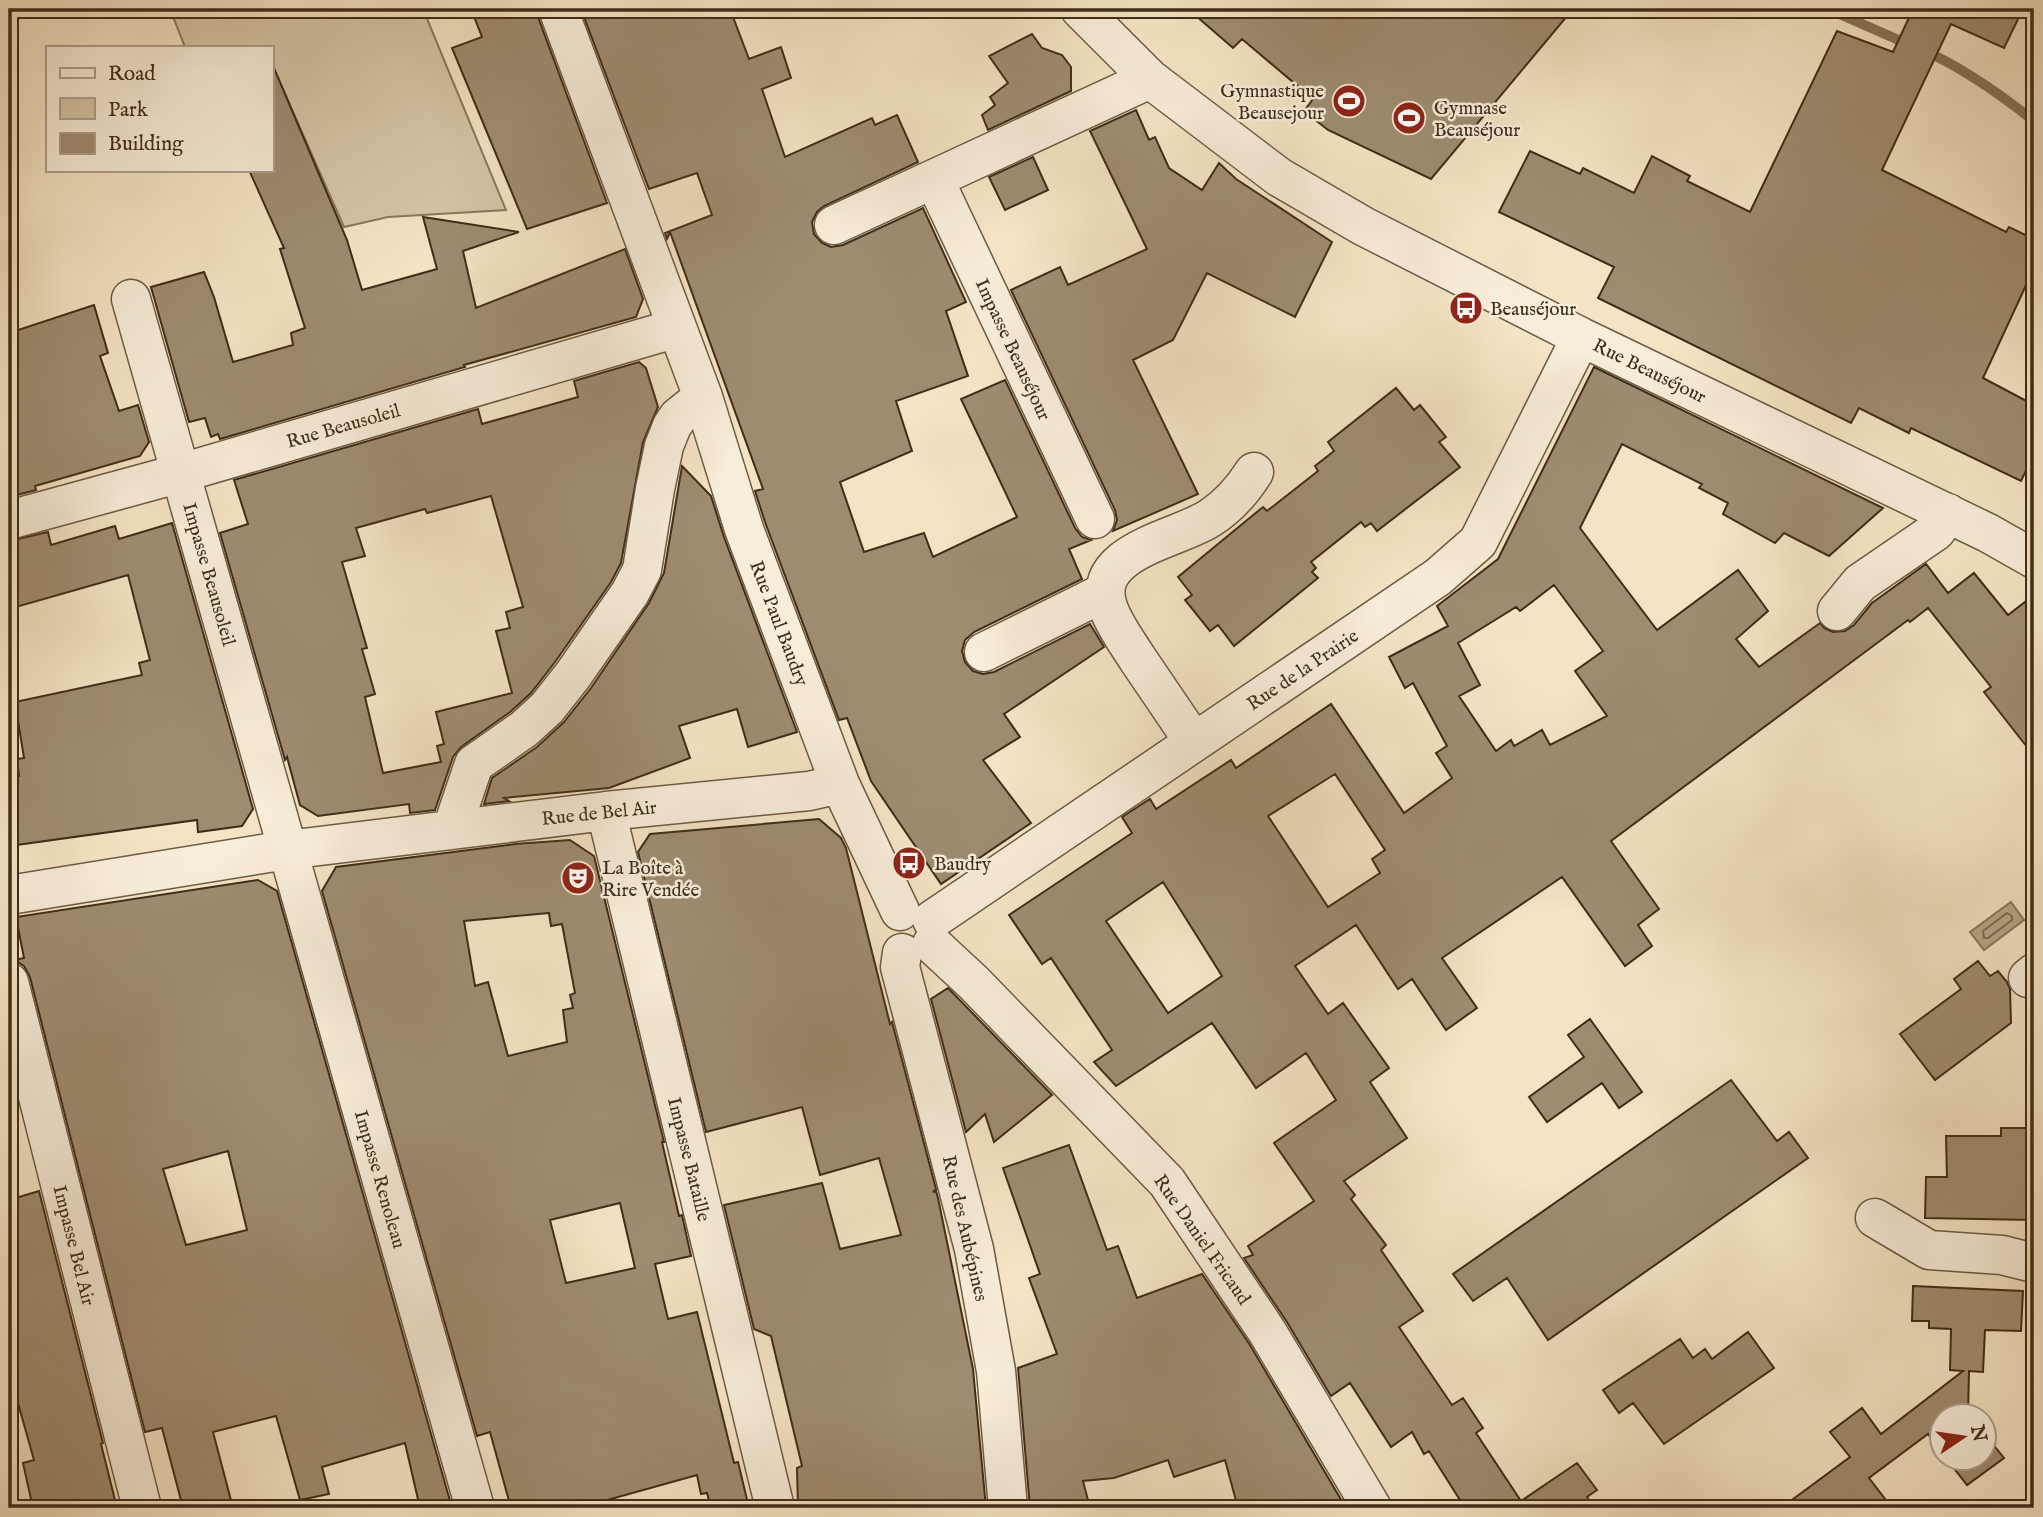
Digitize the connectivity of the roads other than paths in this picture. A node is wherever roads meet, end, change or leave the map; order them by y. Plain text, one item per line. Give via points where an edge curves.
1 (558, 9) edge
2 (1080, 9) edge
3 (1150, 79) junction
4 (934, 179) junction
5 (834, 225) dead end
6 (131, 299) dead end
7 (677, 328) junction
8 (1581, 337) junction
9 (703, 397) junction
10 (181, 472) junction
11 (1254, 472) dead end
12 (1948, 513) junction
13 (9, 520) edge
14 (1095, 520) dead end
15 (2034, 559) edge
16 (1105, 592) junction
17 (1838, 611) dead end
18 (984, 652) dead end
19 (1194, 742) junction
20 (841, 784) junction
21 (606, 811) junction
22 (458, 828) junction
23 (287, 850) junction
24 (9, 895) edge
25 (917, 932) junction
26 (9, 982) edge
27 (1875, 1218) dead end
28 (2034, 1263) edge
29 (142, 1508) edge
30 (475, 1508) edge
31 (775, 1508) edge
32 (1008, 1508) edge
33 (1372, 1508) edge

1 - 7 street, Rue Paul Baudry
2 - 3 street, Rue Beauséjour
3 - 4 street
3 - 8 street, Rue Beauséjour via 1279,177 1363,226
4 - 5 street
4 - 14 street, Impasse Beauséjour
6 - 10 street, Impasse Beausoleil
7 - 9 street, Rue Paul Baudry
7 - 10 street, Rue Beausoleil
8 - 12 street, Rue Beauséjour
8 - 19 street, Rue de la Prairie via 1478,542 1438,577
9 - 20 street, Rue Paul Baudry via 744,529
9 - 22 street via 678,417 664,446 642,570 630,593 547,708 474,764 456,817
10 - 13 street, Rue Beausoleil
10 - 23 street, Impasse Beausoleil
11 - 16 street via 1228,505 1208,520 1125,558 1108,577
12 - 15 street, Rue Beauséjour
12 - 17 street via 1936,531 1860,583
16 - 18 street
16 - 19 street via 1123,635
19 - 25 street, Rue de la Prairie
20 - 21 street, Rue de Bel Air
20 - 25 street, Rue Paul Baudry
21 - 22 street, Rue de Bel Air
21 - 31 street, Impasse Bataille
22 - 23 street, Rue de Bel Air
23 - 24 street, Rue de Bel Air
23 - 30 street, Impasse Renoleau
25 - 32 street, Rue des Aubépines via 901,967 974,1249 996,1371
25 - 33 street, Rue Daniel Fricaud via 973,982 1167,1182 1269,1333
26 - 29 street, Impasse Bel Air
27 - 28 street via 1929,1250 2002,1255

